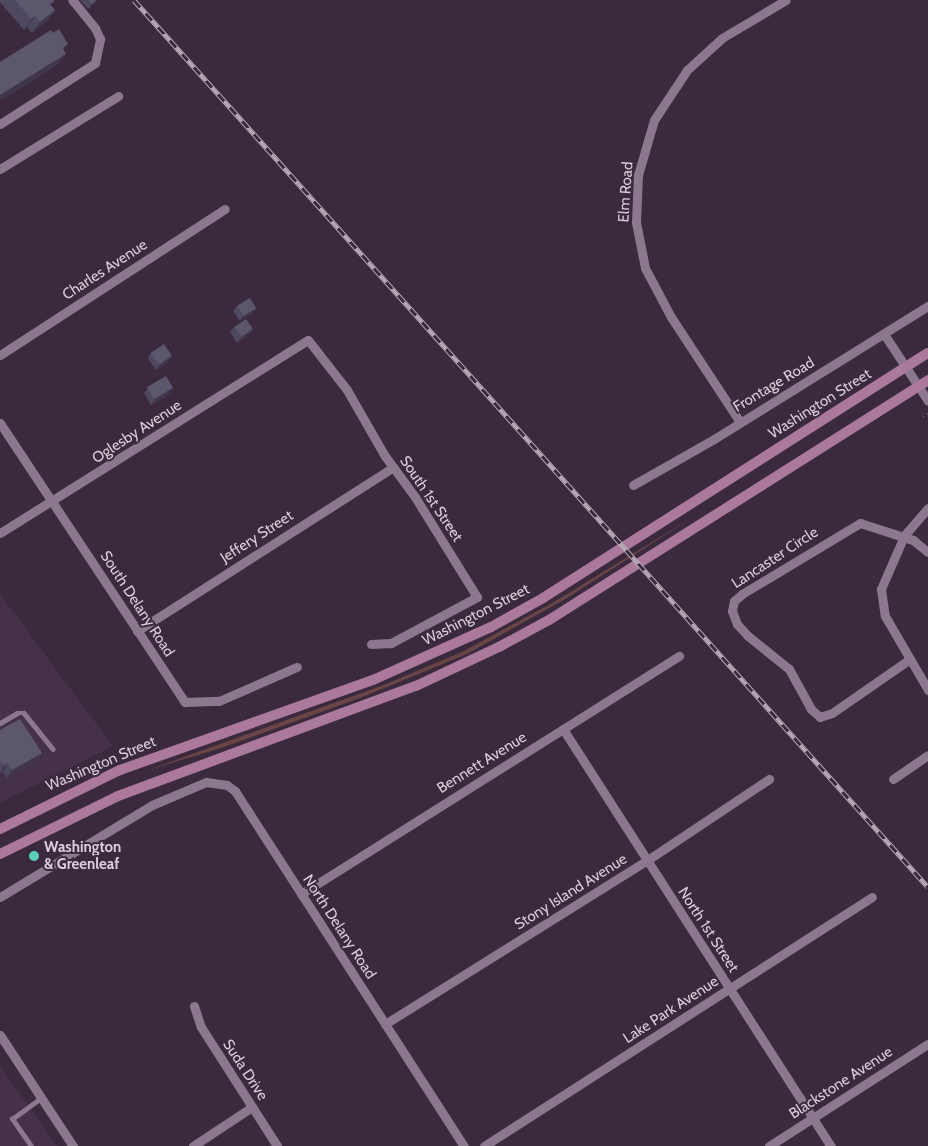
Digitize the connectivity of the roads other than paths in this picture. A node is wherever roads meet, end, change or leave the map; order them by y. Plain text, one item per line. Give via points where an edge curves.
1 (72, 0) edge
2 (786, 0) edge
3 (118, 96) dead end
4 (0, 124) edge
5 (0, 169) edge
6 (225, 209) dead end
7 (928, 306) edge
8 (884, 334) junction
9 (288, 353) joint
10 (928, 353) edge
11 (0, 355) edge
12 (906, 367) junction
13 (928, 380) edge
14 (918, 386) junction
15 (928, 401) edge
16 (740, 422) junction
17 (0, 423) edge
18 (392, 467) junction
19 (633, 485) dead end
20 (53, 501) junction
21 (928, 508) edge
22 (0, 533) edge
23 (904, 536) junction
24 (928, 552) edge
25 (137, 631) junction
26 (371, 644) dead end
27 (679, 656) dead end
28 (910, 658) junction
29 (297, 667) dead end
30 (925, 679) edge
31 (928, 690) edge
32 (0, 723) edge
33 (563, 729) junction
34 (53, 749) dead end
35 (928, 755) edge
36 (770, 779) dead end
37 (893, 779) dead end
38 (0, 829) edge
39 (0, 854) edge
40 (646, 861) junction
41 (301, 894) junction
42 (0, 897) edge
43 (872, 897) dead end
44 (730, 989) junction
45 (194, 1006) dead end
46 (385, 1024) junction
47 (1, 1040) edge
48 (928, 1044) edge
49 (40, 1099) junction
50 (252, 1107) junction
51 (813, 1118) junction
52 (31, 1146) edge
53 (73, 1146) edge
54 (193, 1146) edge
55 (277, 1146) edge
56 (464, 1146) edge
57 (484, 1146) edge
58 (769, 1146) edge
59 (831, 1146) edge

1 - 4 street via 100,39 95,63
2 - 16 street, Elm Road via 722,38 687,70 654,120 638,175 636,222 645,268 671,317
3 - 5 street
6 - 11 street, Charles Avenue
7 - 8 street, Frontage Road
8 - 12 street
8 - 16 street, Frontage Road
9 - 18 street, South 1st Street via 308,340 319,350 347,390
9 - 20 street, Oglesby Avenue
10 - 12 main road, Washington Street
12 - 14 street
12 - 38 main road, Washington Street via 558,588 491,627 373,680 104,777
13 - 14 main road
14 - 15 street
14 - 39 main road via 549,620 500,647 416,686 118,796
16 - 19 street, Frontage Road
17 - 20 street, South Delany Road
18 - 25 street, Jeffery Street
18 - 26 street, South 1st Street via 477,597 391,642
20 - 22 street, Oglesby Avenue
20 - 25 street, South Delany Road
21 - 23 street
23 - 24 street
23 - 28 street via 881,589 886,616
23 - 28 street, Lancaster Circle via 873,525 853,526 742,594 734,600 732,611 748,636 789,669 812,710 820,717 832,713
25 - 29 street, South Delany Road via 185,702 219,702
27 - 33 street, Bennett Avenue
28 - 30 street
30 - 31 street
32 - 34 lane via 17,713 24,713
33 - 40 street, North 1st Street
33 - 41 street, Bennett Avenue
35 - 37 street
36 - 40 street, Stony Island Avenue
40 - 44 street, North 1st Street
40 - 46 street, Stony Island Avenue
41 - 42 street, North Delany Road via 235,791 227,785 206,782 160,801
41 - 46 street, North Delany Road
43 - 44 street, Lake Park Avenue
44 - 51 street, North 1st Street
44 - 57 street, Lake Park Avenue
45 - 50 street, Suda Drive via 201,1027
46 - 56 street, North Delany Road
47 - 49 street
48 - 51 street, Blackstone Avenue
49 - 52 lane via 12,1119
49 - 53 street
50 - 54 street
50 - 55 street, Suda Drive
51 - 58 street, Blackstone Avenue
51 - 59 street, North 1st Street

